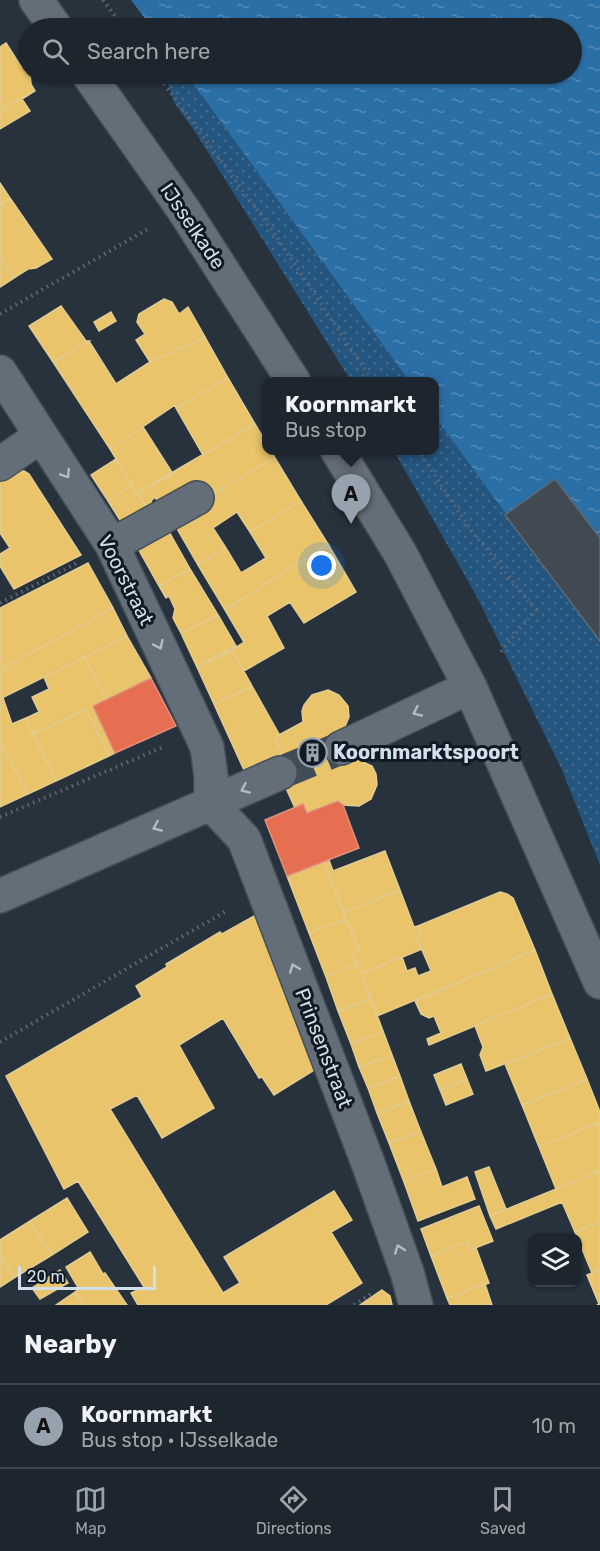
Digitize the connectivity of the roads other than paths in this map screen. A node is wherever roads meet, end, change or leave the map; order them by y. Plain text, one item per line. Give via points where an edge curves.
1 (36, 0) edge
2 (49, 18) edge
3 (95, 84) edge
4 (0, 372) edge
5 (291, 377) edge
6 (41, 436) junction
7 (340, 455) edge
8 (0, 464) edge
9 (197, 498) dead end
10 (112, 545) junction
11 (470, 687) junction
12 (341, 748) tunnel mouth
13 (280, 773) tunnel mouth
14 (211, 804) junction
15 (0, 896) edge
16 (600, 982) edge
17 (416, 1305) edge

1 - 2 street
3 - 5 street, IJsselkade via 183,209
4 - 6 street, Voorstraat
6 - 8 street
6 -> 10 street, Voorstraat
7 - 11 street via 400,553
9 - 10 street
10 -> 14 street, Voorstraat via 207,747
11 -> 12 street
11 - 16 street
13 -> 14 street
14 -> 15 street
17 -> 14 street, Prinsenstraat via 368,1163 244,839

